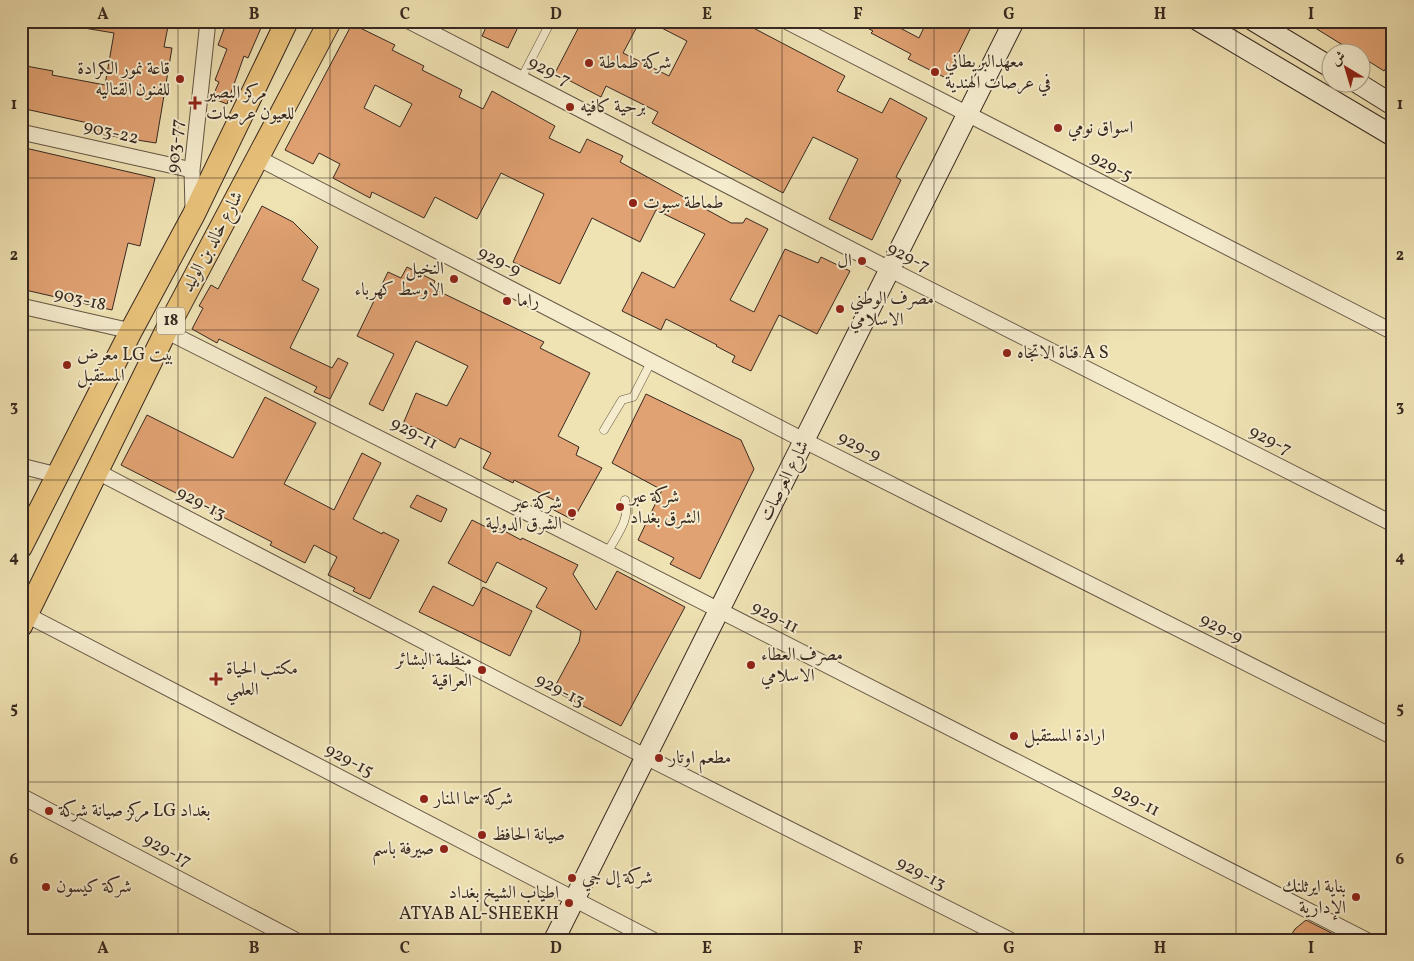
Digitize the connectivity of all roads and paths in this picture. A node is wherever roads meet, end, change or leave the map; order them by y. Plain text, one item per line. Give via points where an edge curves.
1 (208, 21) edge
2 (287, 21) edge
3 (330, 21) edge
4 (409, 21) edge
5 (786, 21) edge
6 (1014, 21) edge
7 (1199, 21) edge
8 (1254, 21) edge
9 (550, 22) dead end
10 (1322, 62) edge
11 (521, 79) junction
12 (1372, 92) edge
13 (1393, 105) edge
14 (968, 116) junction
15 (21, 132) edge
16 (1393, 136) edge
17 (258, 158) junction
18 (192, 170) junction
19 (194, 214) junction
20 (891, 270) junction
21 (21, 306) edge
22 (131, 331) junction
23 (166, 331) junction
24 (1393, 332) edge
25 (651, 362) junction
26 (604, 430) dead end
27 (804, 441) junction
28 (21, 466) edge
29 (96, 471) junction
30 (57, 475) junction
31 (625, 500) dead end
32 (1393, 524) edge
33 (21, 546) edge
34 (608, 552) junction
35 (720, 610) junction
36 (24, 620) edge
37 (1393, 737) edge
38 (646, 757) junction
39 (21, 796) edge
40 (574, 900) junction
41 (295, 940) edge
42 (554, 940) edge
43 (654, 940) edge
44 (1010, 940) edge
45 (1366, 940) edge

1 - 18 street, 903-77
2 - 19 main road, شارع خالد بن الوليد / 18
3 - 17 main road, شارع خالد بن الوليد / 18
4 - 11 street, 929-7
5 - 14 street, 929-5
6 - 14 street, شارع العرصات
7 - 16 street
8 - 10 street
9 - 11 lane
11 - 20 street, 929-7
12 - 13 street
14 - 20 street, شارع العرصات
14 - 24 street, 929-5
15 - 18 street, 903-22
17 - 23 main road, شارع خالد بن الوليد / 18
17 - 25 street, 929-9
18 - 19 street, 903-77
19 - 22 main road, شارع خالد بن الوليد / 18
20 - 27 street, شارع العرصات
20 - 32 street, 929-7
21 - 22 street, 903-18
22 - 30 main road, شارع خالد بن الوليد / 18
23 - 29 main road, شارع خالد بن الوليد / 18
23 - 34 street, 929-11
25 - 26 lane via 633,397 622,400
25 - 27 street, 929-9
27 - 35 street, شارع العرصات
27 - 37 street, 929-9
28 - 30 street
29 - 36 main road, شارع خالد بن الوليد / 18
29 - 38 street, 929-13
30 - 33 main road, شارع خالد بن الوليد / 18
31 - 34 lane via 628,510 625,521
34 - 35 street, 929-11
35 - 38 street, شارع العرصات
35 - 45 street, 929-11
36 - 40 street, 929-15
38 - 40 street, شارع العرصات
38 - 44 street, 929-13
39 - 41 street, 929-17
40 - 42 street, شارع العرصات
40 - 43 street, 929-15

